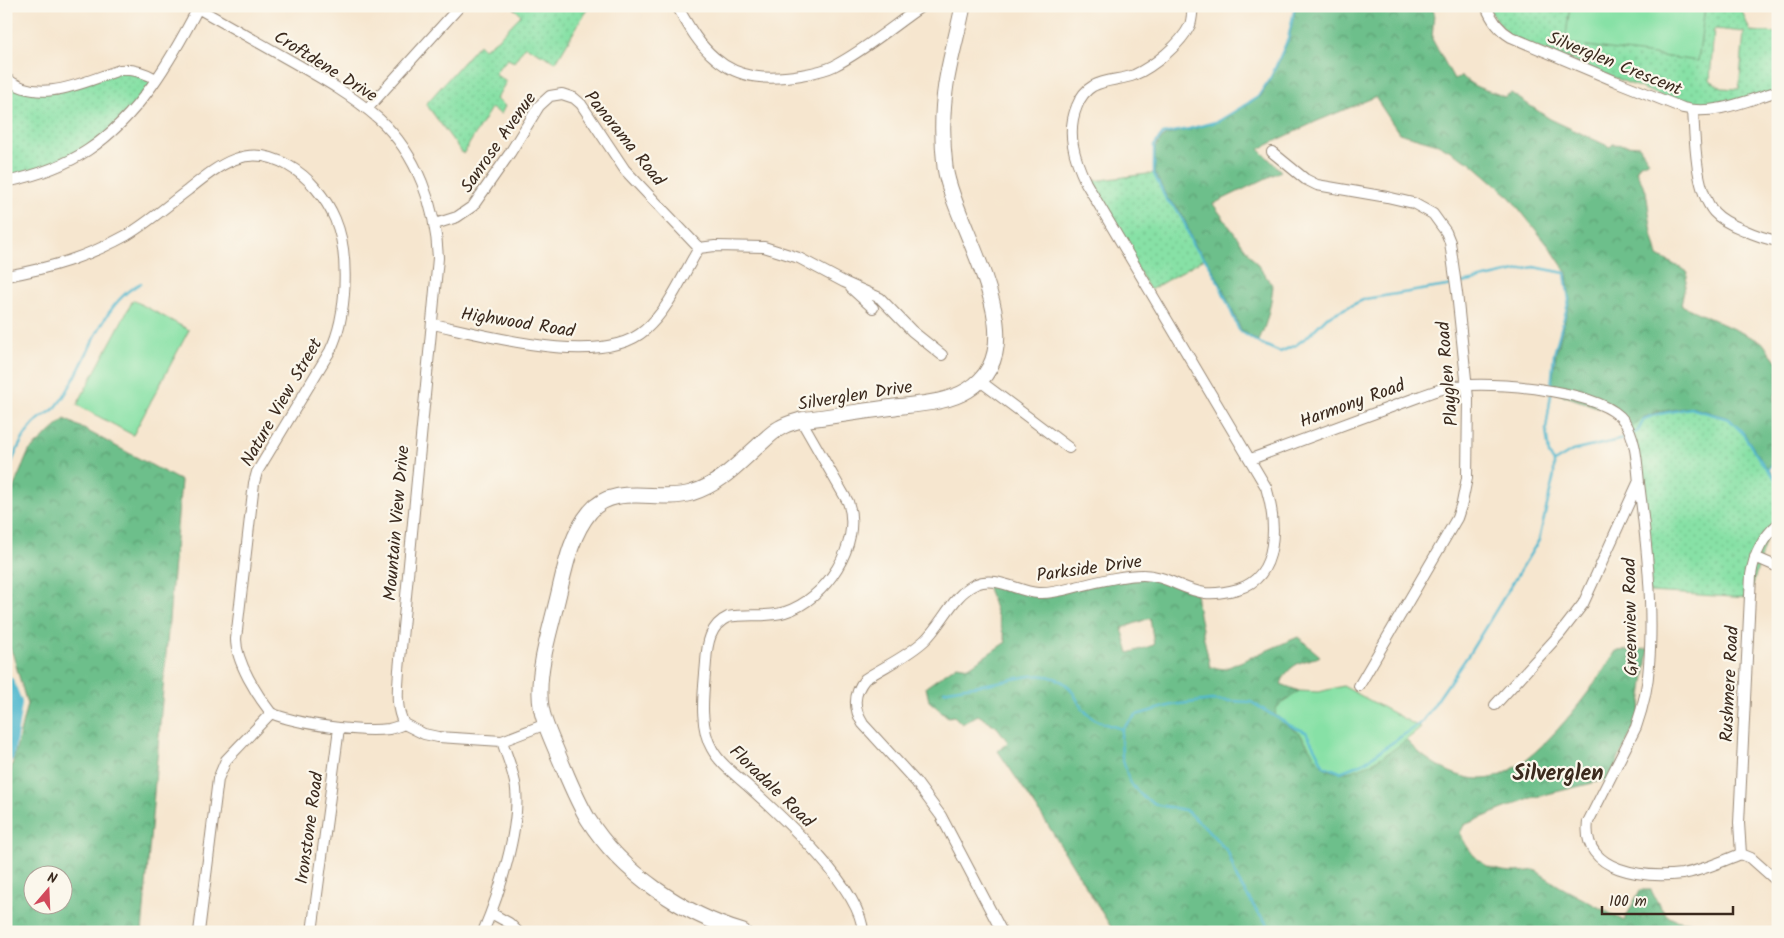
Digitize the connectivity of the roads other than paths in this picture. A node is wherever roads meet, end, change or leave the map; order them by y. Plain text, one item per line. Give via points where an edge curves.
1 (460, 6) edge
2 (677, 6) edge
3 (922, 6) edge
4 (963, 6) edge
5 (1193, 6) edge
6 (1486, 6) edge
7 (196, 7) edge
8 (6, 78) edge
9 (156, 78) junction
10 (1778, 91) edge
11 (562, 94) joint
12 (367, 109) junction
13 (1693, 110) junction
14 (1272, 152) dead end
15 (6, 182) edge
16 (435, 224) junction
17 (1778, 240) edge
18 (699, 248) junction
19 (6, 276) edge
20 (844, 282) junction
21 (872, 308) dead end
22 (433, 324) junction
23 (942, 354) dead end
24 (980, 382) junction
25 (1467, 385) junction
26 (802, 420) junction
27 (1069, 448) dead end
28 (1251, 459) junction
29 (1639, 482) junction
30 (1778, 524) edge
31 (1755, 557) junction
32 (1778, 567) edge
33 (1359, 686) dead end
34 (1495, 705) dead end
35 (271, 713) junction
36 (404, 724) junction
37 (546, 724) junction
38 (339, 728) junction
39 (502, 741) junction
40 (1740, 854) junction
41 (1778, 882) edge
42 (491, 913) junction
43 (199, 932) edge
44 (312, 932) edge
45 (483, 932) edge
46 (518, 932) edge
47 (743, 932) edge
48 (863, 932) edge
49 (1002, 932) edge

1 - 12 street
2 - 3 street via 695,36 716,60 744,75 761,78 779,78 832,67
4 - 24 street, Silverglen Drive via 946,84 944,153 951,193 978,260 996,325 994,360
5 - 28 street, Parkside Drive via 1184,35 1154,64 1134,75 1100,83 1085,93 1073,115 1072,142 1086,182
6 - 13 street, Silverglen Crescent via 1500,28 1522,42
7 - 9 street
7 - 12 street, Croftdene Drive via 325,80
8 - 9 street via 36,92 58,90 120,70 140,71
9 - 15 street via 125,118 88,150 44,171
10 - 13 street via 1718,108
11 - 16 street, Sanrose Avenue via 550,96 538,106 473,206 458,217
11 - 18 street, Panorama Road via 574,98 585,109 625,170
12 - 16 street, Croftdene Drive via 391,132 412,162
13 - 17 street, Silverglen Crescent via 1701,178 1708,204 1730,224 1752,234
14 - 25 street, Playglen Road via 1300,176 1317,185 1401,200 1429,210 1436,217 1450,242
16 - 22 street, Croftdene Drive via 438,258
18 - 20 street via 774,249 799,258
18 - 22 street, Highwood Road via 674,294 654,321 624,343 607,347 562,348
19 - 35 street, Nature View Street via 59,265 96,252 150,220 213,170 238,157 254,155 282,161 300,172 332,213 340,232 345,267 339,331 260,466 254,483 236,646 242,664
20 - 21 street
20 - 23 street via 880,298 912,331
22 - 36 street, Mountain View Drive via 397,697
24 - 26 street, Silverglen Drive via 963,393 932,402
24 - 27 street
25 - 28 street, Harmony Road via 1421,396
25 - 29 street, Greenview Road via 1541,390 1606,406 1620,416 1628,429
25 - 33 street, Playglen Road via 1467,478 1459,512
26 - 37 street, Silverglen Drive via 776,430 720,480 698,491 674,496 619,496 603,500 590,512 570,549 544,656 540,694
26 - 48 street, Floradale Road via 851,510 849,546 840,565 826,582 797,607 779,614 728,617 715,626 707,650 703,709 712,749 788,823 831,871 858,910
28 - 49 street, Parkside Drive via 1266,487 1274,532 1264,569 1246,586 1226,592 1205,593 1158,577 1140,575 1046,594 996,582 976,583 957,599 925,640 860,685 854,702 858,716 941,816
29 - 34 street via 1583,604 1560,635
29 - 40 street, Greenview Road via 1649,608 1648,679 1636,728 1588,822 1588,836 1596,854 1611,866 1649,875 1692,872
30 - 31 street, Rushmere Road
31 - 32 street
31 - 40 street, Rushmere Road via 1747,628
35 - 38 street
35 - 43 street via 226,760 218,778
36 - 38 street via 391,729
36 - 39 street via 438,737
37 - 39 street
37 - 47 street, Silverglen Drive via 576,797 588,819 610,846 649,883 678,904
38 - 44 street, Ironstone Road
39 - 42 street via 511,766 516,804 507,858
40 - 41 street via 1751,858
42 - 45 street
42 - 46 street

